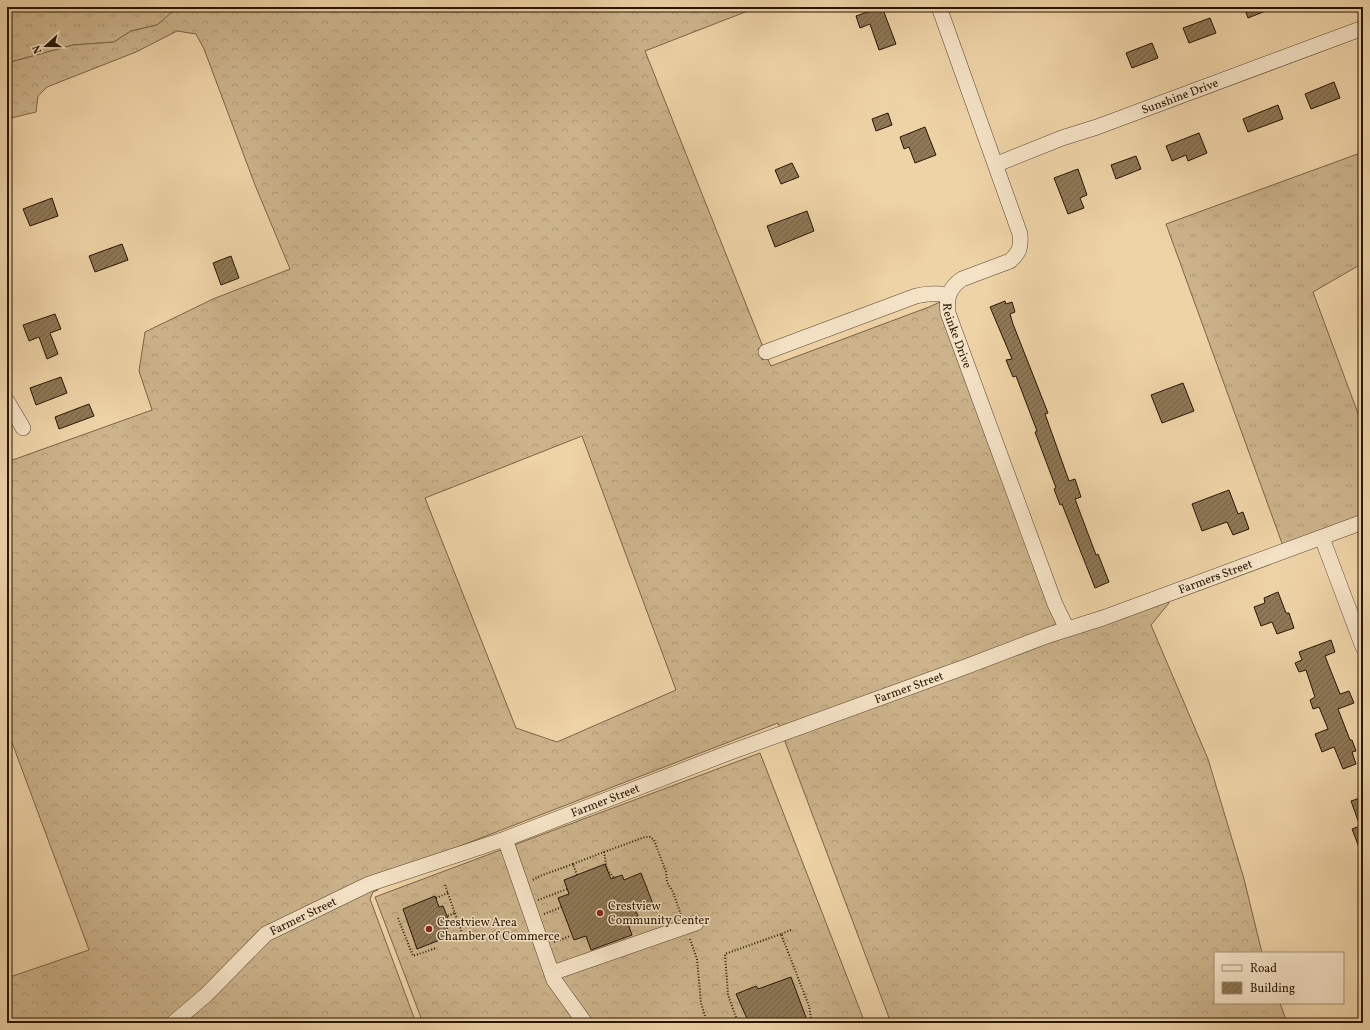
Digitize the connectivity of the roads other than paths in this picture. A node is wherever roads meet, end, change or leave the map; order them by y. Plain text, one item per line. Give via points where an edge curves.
1 (939, 7) edge
2 (1363, 28) edge
3 (997, 164) junction
4 (948, 295) junction
5 (766, 352) dead end
6 (7, 401) edge
7 (23, 428) dead end
8 (1363, 522) edge
9 (1322, 538) junction
10 (1067, 629) junction
11 (1363, 647) edge
12 (505, 839) junction
13 (696, 923) dead end
14 (552, 973) junction
15 (173, 1023) edge
16 (585, 1023) edge

1 - 3 street, Reinke Drive
2 - 3 street, Sunshine Drive
3 - 4 street, Reinke Drive via 1020,234 1021,245 1010,261 962,279
4 - 5 street via 925,293
4 - 10 street, Reinke Drive via 948,314 1055,604
6 - 7 street
8 - 9 street, Farmers Street
9 - 10 street, Farmers Street
9 - 11 street
10 - 12 street, Farmer Street via 728,753
12 - 14 street
12 - 15 street, Farmer Street via 369,884 266,934 206,995
13 - 14 street
14 - 16 street via 554,980

